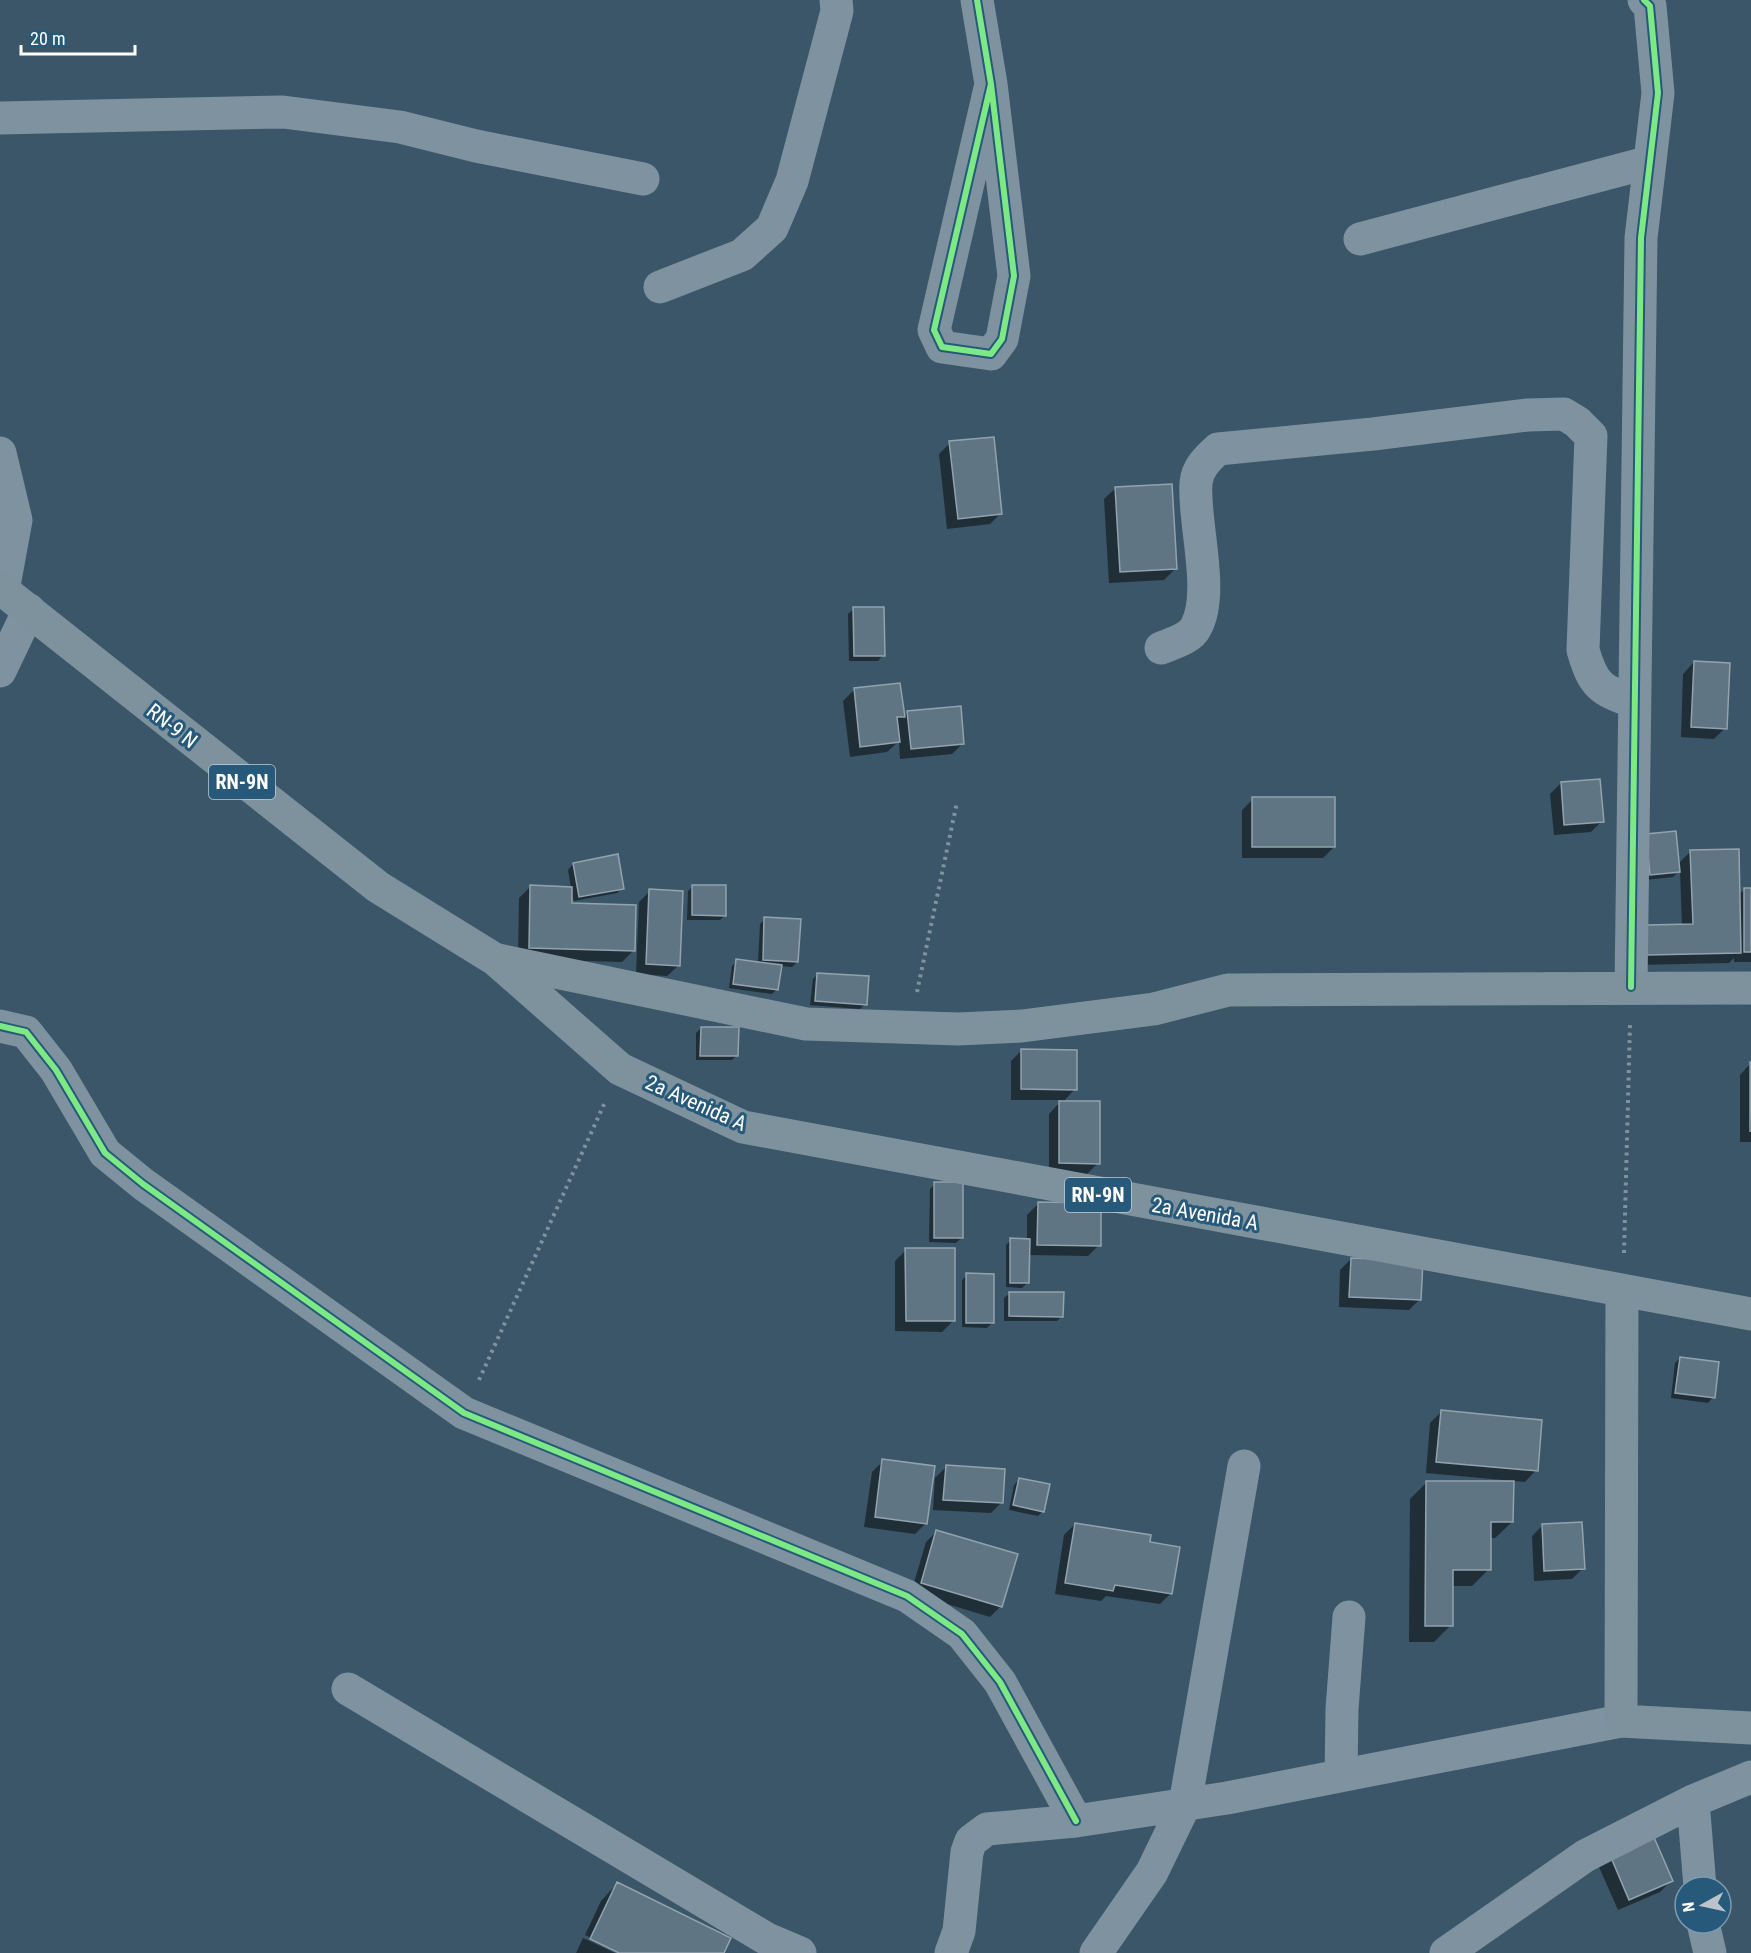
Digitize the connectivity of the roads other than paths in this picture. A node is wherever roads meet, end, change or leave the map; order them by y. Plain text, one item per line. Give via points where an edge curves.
1 (836, 0) edge
2 (977, 0) edge
3 (1644, 0) edge
4 (992, 84) junction
5 (0, 118) edge
6 (1650, 162) junction
7 (643, 178) dead end
8 (1359, 239) dead end
9 (660, 287) dead end
10 (0, 453) edge
11 (11, 596) edge
12 (1161, 648) dead end
13 (0, 671) edge
14 (1634, 702) junction
15 (496, 960) junction
16 (1631, 987) junction
17 (1751, 988) edge
18 (0, 1026) edge
19 (1622, 1290) junction
20 (1751, 1314) edge
21 (1244, 1466) dead end
22 (1349, 1617) dead end
23 (348, 1689) dead end
24 (1621, 1721) junction
25 (1751, 1728) edge
26 (1341, 1776) junction
27 (1751, 1777) edge
28 (1693, 1802) junction
29 (1185, 1804) junction
30 (1076, 1821) junction
31 (1699, 1875) edge
32 (1706, 1935) edge
33 (800, 1953) edge
34 (951, 1953) edge
35 (1096, 1953) edge
36 (1446, 1953) edge
37 (1710, 1953) edge

1 - 9 street via 837,11 792,181 772,228 742,255
2 - 4 street
3 - 6 street via 1650,6 1659,93
4 - 4 street via 934,330 942,347 991,354 1002,339 1014,276
5 - 7 street via 283,112 400,127
6 - 8 street
6 - 14 street via 1641,238
10 - 11 street via 16,520
11 - 13 street
11 - 15 main road, RN-9 N / RN-9N via 378,887
12 - 14 street via 1184,639 1196,628 1203,608 1196,482 1203,463 1218,449 1564,414 1591,436 1583,650 1589,671 1605,692
14 - 16 street
15 - 16 main road, RN-9N via 806,1024 958,1029 1022,1026 1154,1009 1228,990
15 - 19 main road, 2a Avenida A / RN-9N via 620,1070 743,1127
16 - 17 main road, RN-9N
18 - 30 street via 26,1032 56,1070 105,1153 464,1413 907,1596 962,1634 1000,1682
19 - 20 main road, 2a Avenida A / RN-9N
19 - 24 main road
21 - 29 street
22 - 26 street
23 - 33 street via 767,1939
24 - 25 main road
24 - 26 street
26 - 29 street
27 - 28 street
28 - 31 street
28 - 36 street via 1585,1856
29 - 30 street
29 - 35 street via 1152,1872
30 - 34 street via 987,1829 971,1840 960,1931
32 - 37 street

